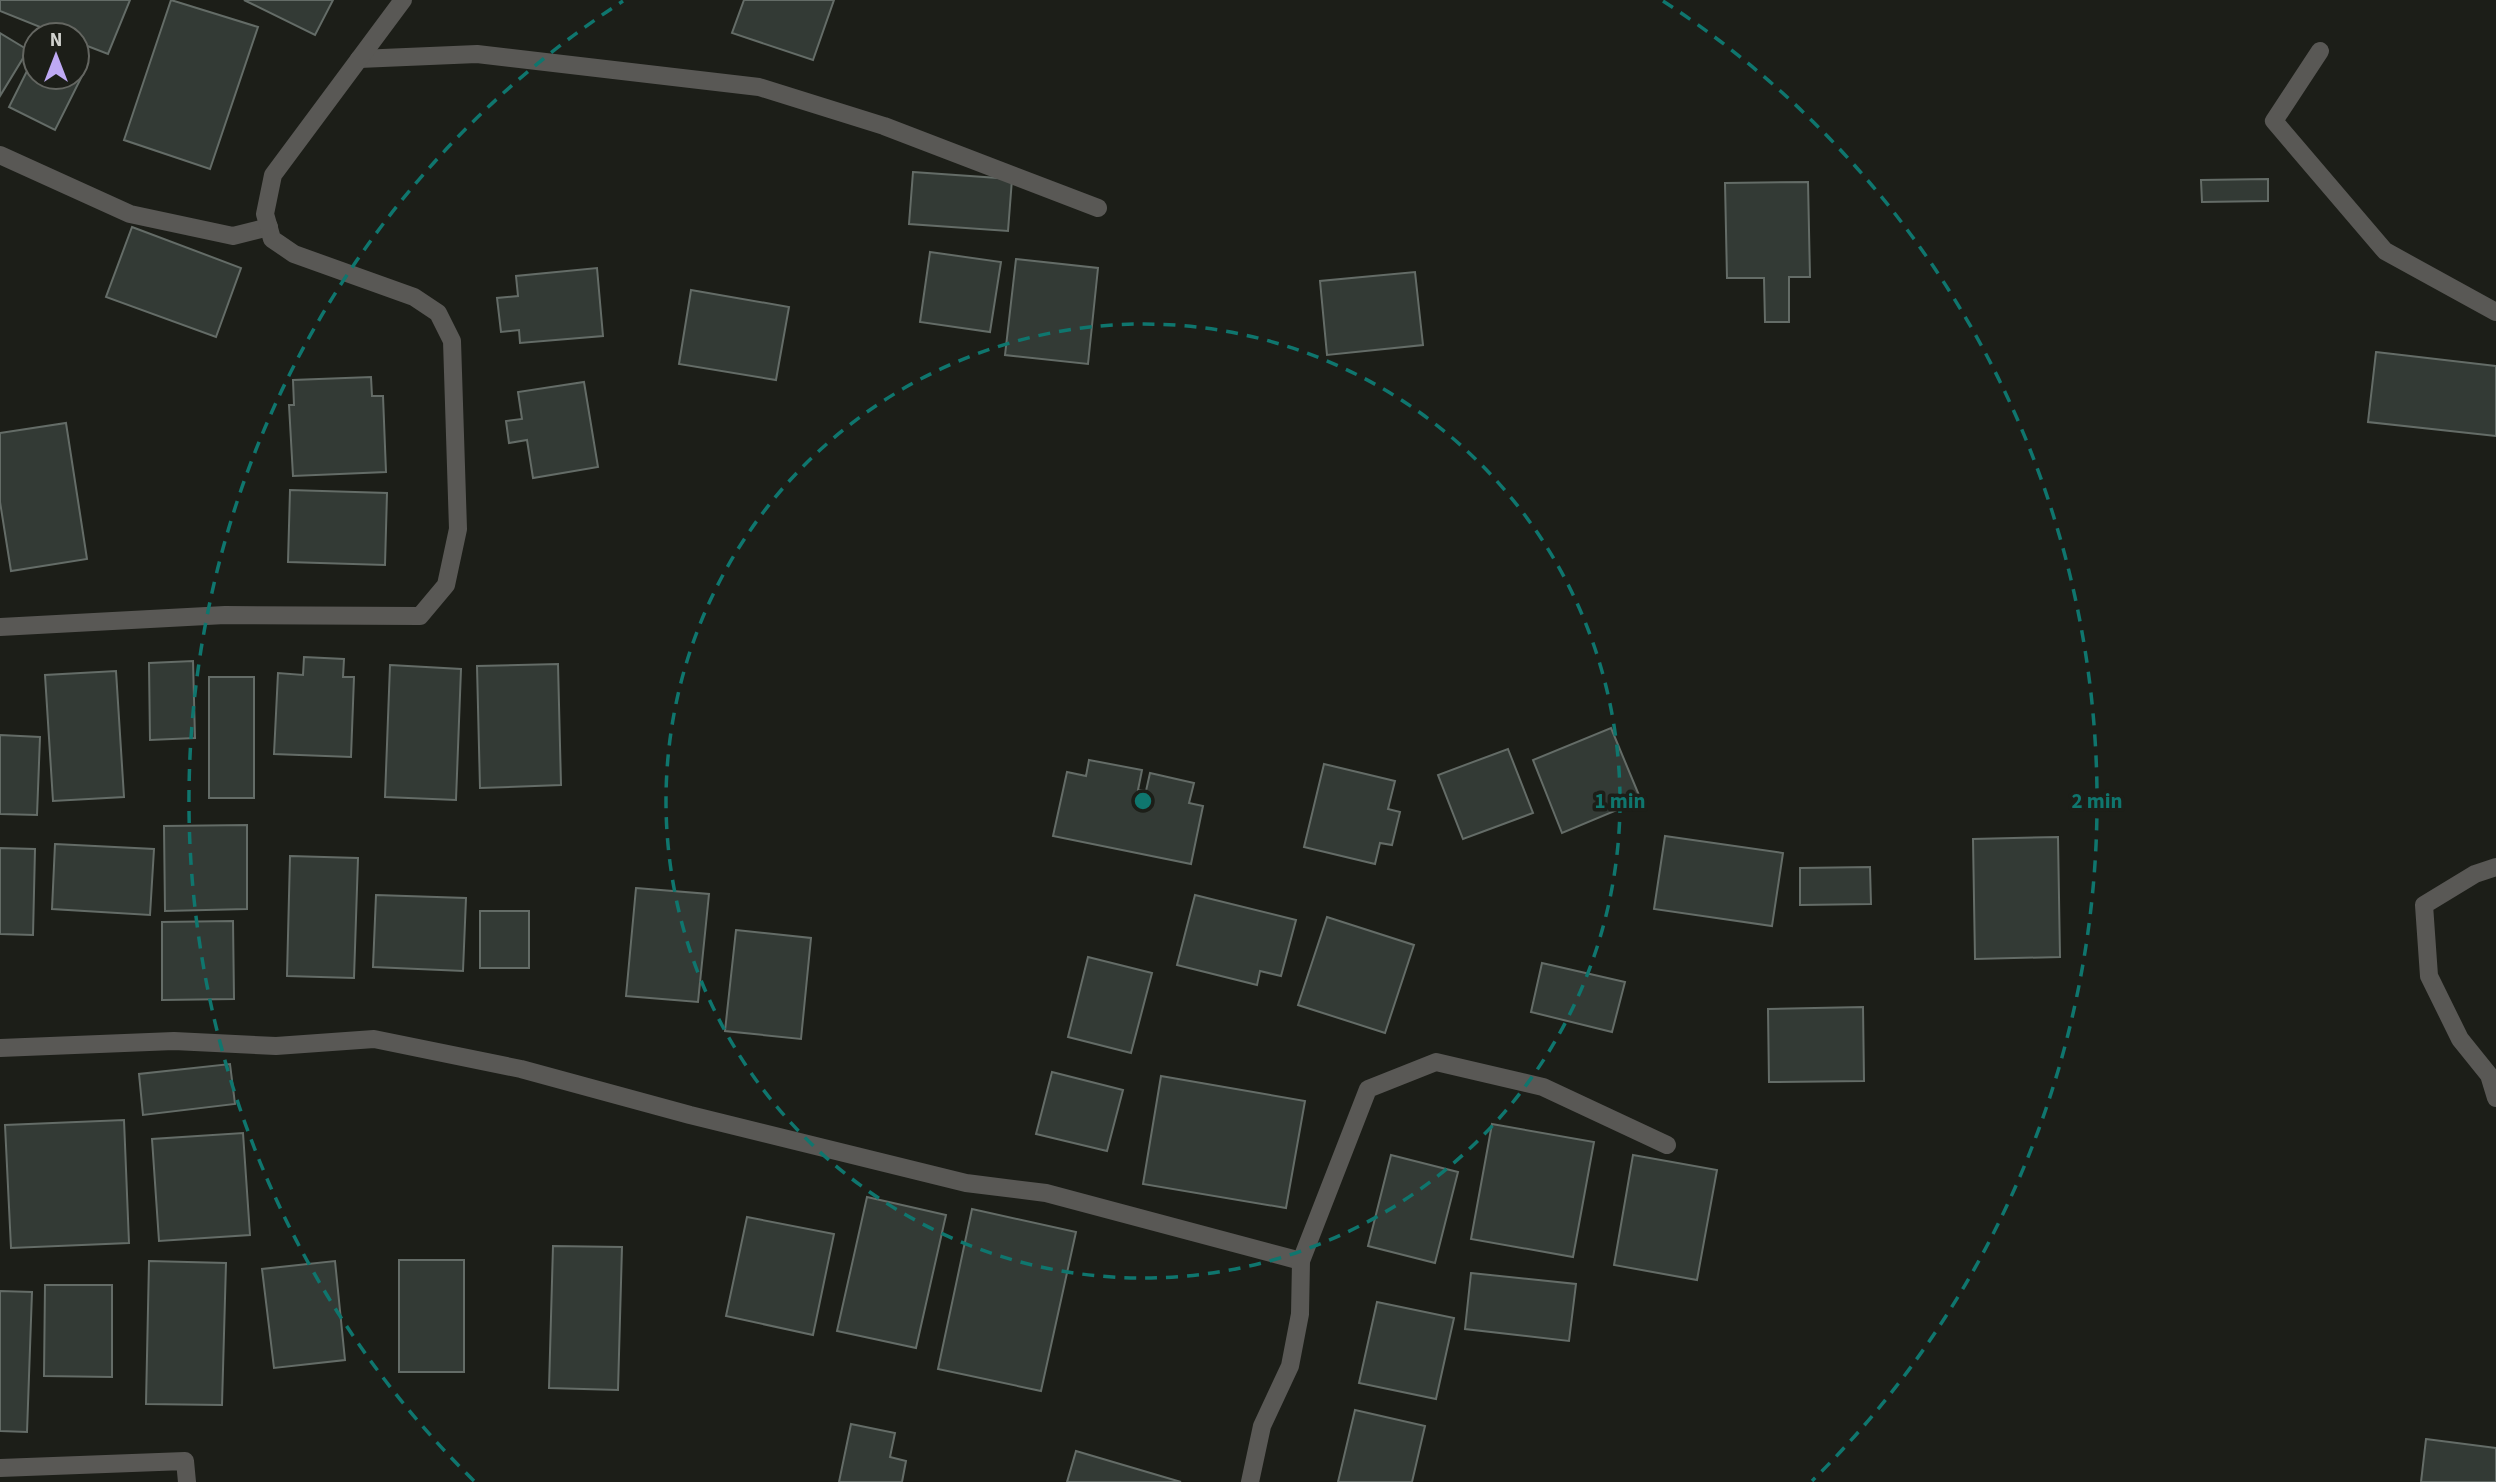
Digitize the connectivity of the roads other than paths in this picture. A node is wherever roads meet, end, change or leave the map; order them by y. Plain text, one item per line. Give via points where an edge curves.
1 (403, 0) edge
2 (2320, 51) dead end
3 (359, 59) junction
4 (0, 155) edge
5 (1098, 208) dead end
6 (269, 227) junction
7 (2496, 312) edge
8 (0, 627) edge
9 (2496, 867) edge
10 (0, 1048) edge
11 (2496, 1098) edge
12 (1667, 1145) dead end
13 (1301, 1261) junction
14 (0, 1468) edge
15 (187, 1482) edge
16 (1250, 1482) edge

1 - 3 street
2 - 7 street via 2274,121 2385,251
3 - 5 street via 477,54 759,87 884,126
3 - 6 street via 273,175 265,214
4 - 6 street via 130,214 233,236
6 - 8 street via 272,239 294,254 414,297 438,313 443,322 452,341 458,529 446,586 420,616 225,615
9 - 11 street via 2475,874 2424,905 2429,976 2460,1039 2489,1076
10 - 13 street via 174,1041 275,1046 374,1039 521,1069 966,1183 1046,1193
12 - 13 street via 1543,1087 1436,1062 1368,1089
13 - 16 street via 1300,1314 1290,1366 1262,1426
14 - 15 street via 185,1461

